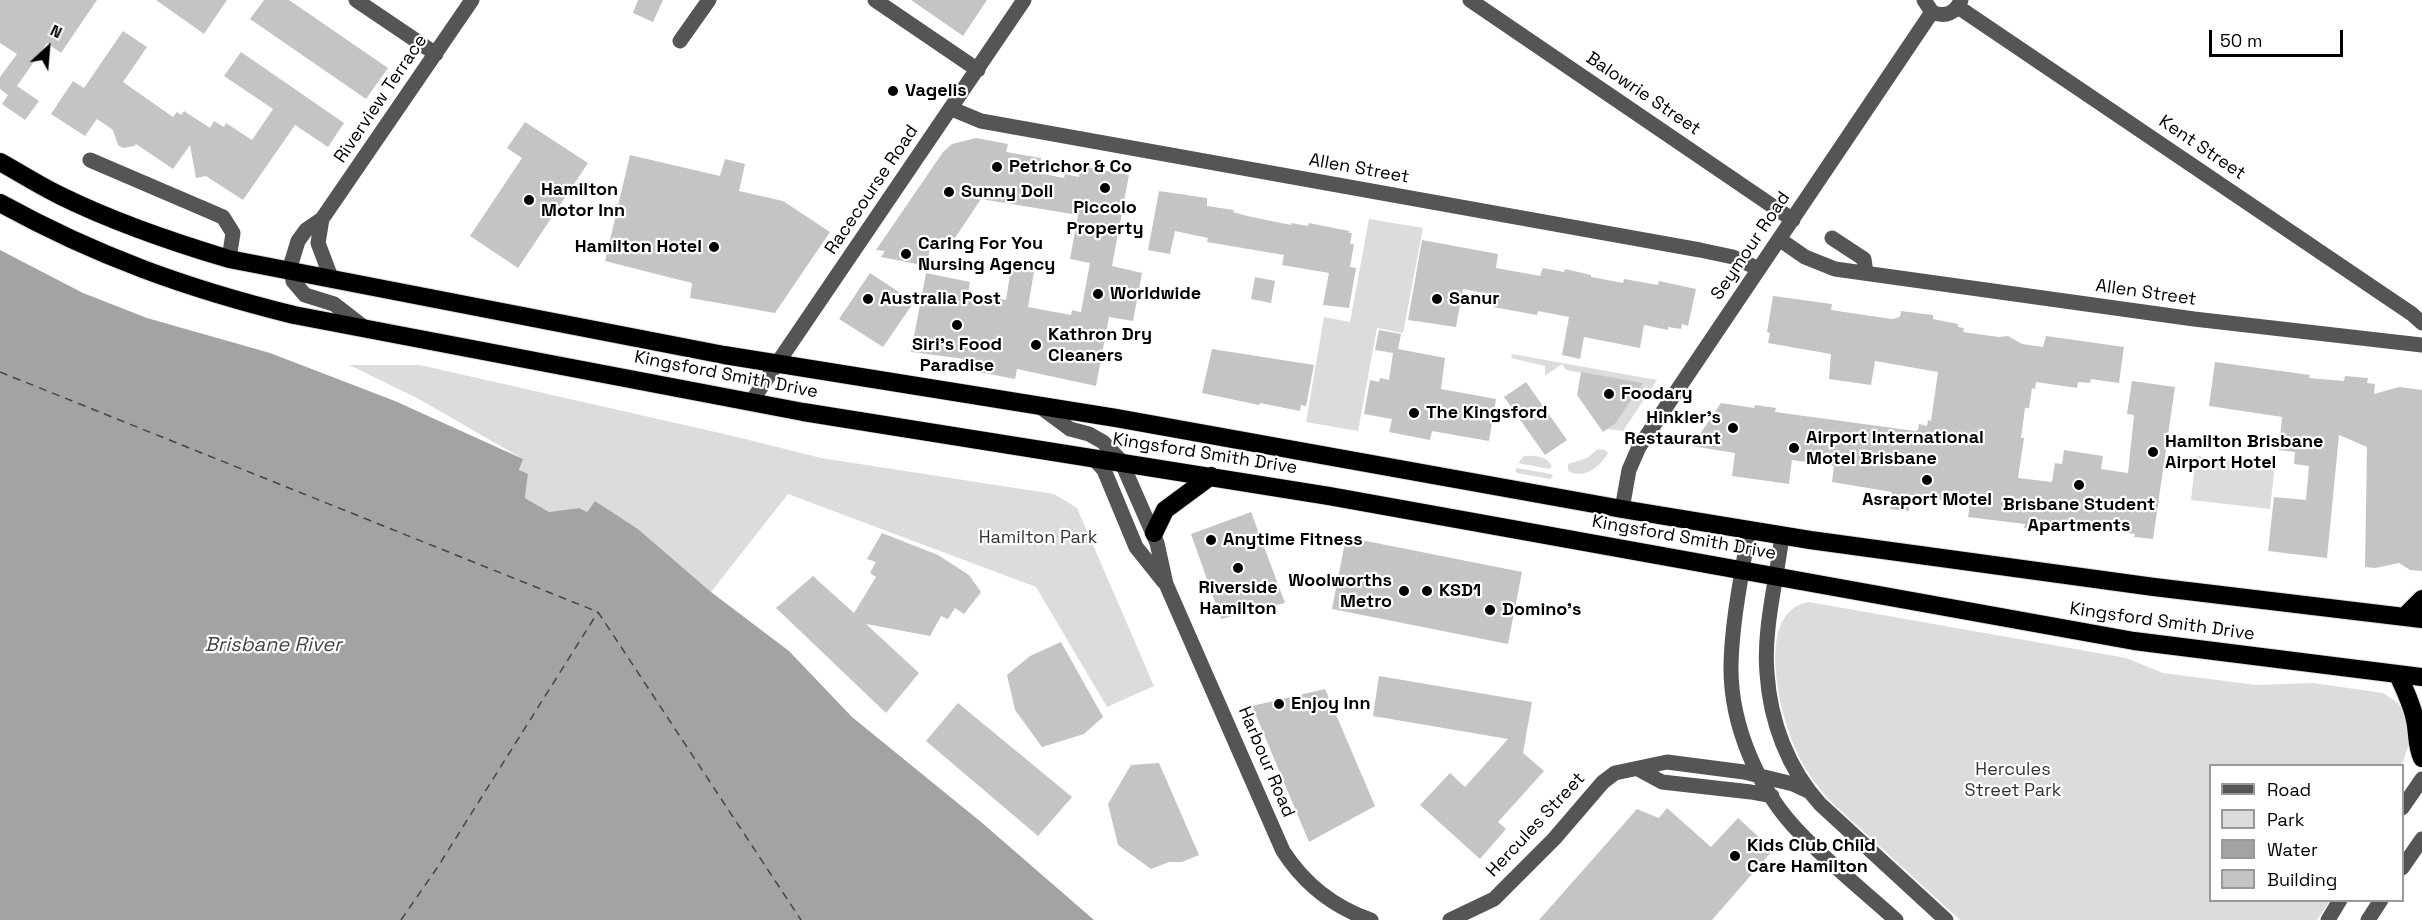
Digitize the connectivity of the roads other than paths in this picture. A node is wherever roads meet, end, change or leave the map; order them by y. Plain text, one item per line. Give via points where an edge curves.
1 (356, 0) edge
2 (472, 0) edge
3 (709, 0) edge
4 (875, 0) edge
5 (1024, 0) edge
6 (1470, 0) edge
7 (1959, 4) edge
8 (1928, 6) edge
9 (680, 41) dead end
10 (436, 54) junction
11 (978, 70) junction
12 (952, 108) junction
13 (90, 160) dead end
14 (0, 162) edge
15 (0, 203) edge
16 (322, 219) junction
17 (1793, 220) junction
18 (1832, 238) dead end
19 (1779, 239) junction
20 (229, 259) junction
21 (1759, 269) junction
22 (291, 272) junction
23 (1866, 273) junction
24 (332, 280) junction
25 (2422, 323) edge
26 (365, 328) junction
27 (2422, 345) edge
28 (777, 364) junction
29 (751, 402) junction
30 (1039, 406) junction
31 (1092, 457) junction
32 (1121, 461) junction
33 (1211, 476) junction
34 (1622, 509) junction
35 (1749, 530) junction
36 (1154, 533) junction
37 (1782, 535) junction
38 (1742, 571) junction
39 (1777, 576) junction
40 (1166, 584) junction
41 (2422, 599) edge
42 (2413, 618) edge
43 (2398, 675) junction
44 (2422, 677) edge
45 (2422, 758) edge
46 (1638, 769) junction
47 (1759, 775) junction
48 (2422, 779) edge
49 (1808, 791) junction
50 (1772, 796) junction
51 (2404, 806) edge
52 (2422, 839) edge
53 (2404, 866) edge
54 (2339, 902) edge
55 (2380, 902) edge
56 (1371, 920) edge
57 (1450, 920) edge
58 (1896, 920) edge
59 (1946, 920) edge
60 (2328, 920) edge
61 (2367, 920) edge

1 - 10 street
2 - 10 street, Riverview Terrace
3 - 9 street
4 - 11 street
5 - 11 street, Racecourse Road
6 - 17 street, Balowrie Street
7 - 8 street via 1949,14 1938,14
7 - 25 street, Kent Street
8 - 17 street, Seymour Road
10 - 16 street, Riverview Terrace
11 - 12 street, Racecourse Road
12 - 21 street, Allen Street via 981,121 1711,252
12 - 28 street, Racecourse Road
13 - 20 street via 222,217 233,233
14 - 20 highway, Kingsford Smith Drive via 59,195 133,227
15 - 26 highway, Kingsford Smith Drive via 69,239 147,272 235,300
16 - 22 street, Riverview Terrace via 301,234 292,255
16 - 24 street via 318,243
17 - 19 street, Seymour Road
18 - 23 street via 1864,259
19 - 21 street, Seymour Road
19 - 23 street, Allen Street via 1814,262
20 - 22 highway, Kingsford Smith Drive
21 - 34 street, Seymour Road via 1639,447 1629,470
22 - 24 highway, Kingsford Smith Drive
22 - 26 street via 294,284 305,296 334,304
23 - 27 street, Allen Street via 2194,319
24 - 28 highway, Kingsford Smith Drive
26 - 29 highway, Kingsford Smith Drive
28 - 29 street, Racecourse Road
28 - 30 highway, Kingsford Smith Drive
29 - 31 highway, Kingsford Smith Drive
30 - 32 street, Harbour Road via 1070,429 1103,442
30 - 34 highway, Kingsford Smith Drive
31 - 32 highway, Kingsford Smith Drive
31 - 40 street, Harbour Road via 1104,470 1136,547
32 - 33 highway, Kingsford Smith Drive
32 - 36 street, Harbour Road
33 - 36 highway via 1166,510
33 - 38 highway, Kingsford Smith Drive
34 - 35 highway, Kingsford Smith Drive
35 - 37 highway, Kingsford Smith Drive
35 - 38 street
36 - 40 street, Harbour Road
37 - 39 street, Hercules Street
37 - 42 highway, Kingsford Smith Drive via 2154,587
38 - 39 highway, Kingsford Smith Drive
38 - 47 street via 1732,684 1739,722
39 - 43 highway, Kingsford Smith Drive via 2134,641
39 - 49 street, Hercules Street via 1767,673 1782,740
40 - 56 street, Harbour Road via 1283,851 1299,874 1329,900
41 - 42 highway
43 - 44 highway, Kingsford Smith Drive
43 - 45 highway via 2411,703 2416,746
46 - 47 street, Hercules Street via 1667,762
46 - 50 street via 1662,782
46 - 57 street, Hercules Street via 1615,774 1603,782 1494,899
47 - 49 street, Hercules Street
47 - 50 street
48 - 51 street
49 - 59 street, Hercules Street
50 - 58 street via 1800,834
52 - 53 street
54 - 60 street
55 - 61 street

